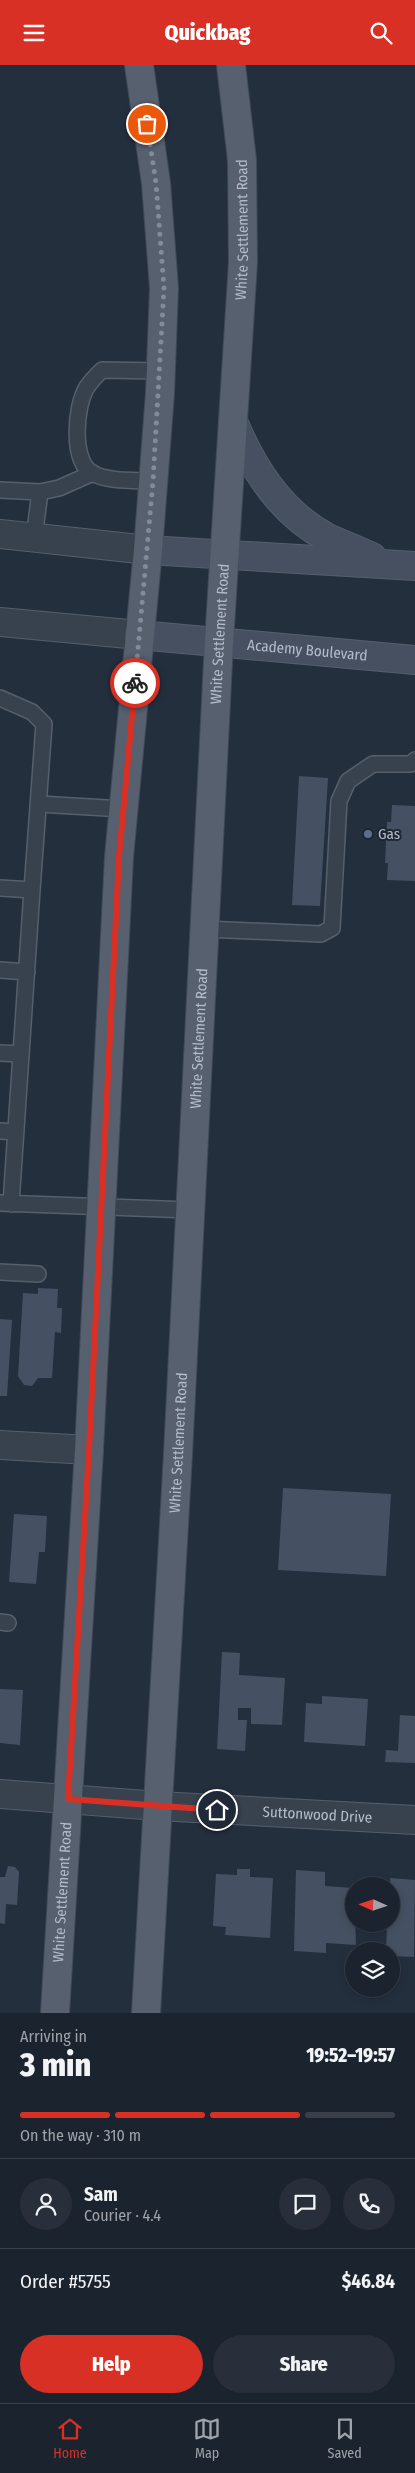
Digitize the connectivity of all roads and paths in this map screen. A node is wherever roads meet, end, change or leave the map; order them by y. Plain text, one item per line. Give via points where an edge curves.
1 (139, 65) edge
2 (231, 65) edge
3 (160, 371) junction
4 (233, 421) junction
5 (93, 473) junction
6 (153, 481) junction
7 (0, 490) edge
8 (40, 492) junction
9 (0, 534) edge
10 (34, 538) junction
11 (148, 550) junction
12 (225, 555) junction
13 (402, 565) edge
14 (0, 622) edge
15 (139, 635) junction
16 (219, 642) junction
17 (415, 660) edge
18 (0, 698) edge
19 (415, 760) edge
20 (39, 803) junction
21 (123, 809) junction
22 (0, 888) edge
23 (32, 890) junction
24 (205, 929) junction
25 (0, 970) edge
26 (27, 971) junction
27 (0, 1053) edge
28 (21, 1054) junction
29 (0, 1131) edge
30 (16, 1132) junction
31 (5, 1203) edge
32 (101, 1207) junction
33 (190, 1210) junction
34 (0, 1271) edge
35 (38, 1274) dead end
36 (0, 1445) edge
37 (89, 1450) junction
38 (0, 1794) edge
39 (68, 1799) junction
40 (158, 1807) junction
41 (415, 1820) edge
42 (55, 2013) edge
43 (146, 2013) edge

1 - 3 main road, White Settlement Road via 156,183 164,288
2 - 4 main road, White Settlement Road via 242,170 243,262
3 - 5 lane via 102,370 87,388 79,409 78,451 82,464
3 - 6 main road, White Settlement Road
4 - 12 main road, White Settlement Road
4 - 13 main road via 252,464 286,507 326,537
5 - 6 lane via 111,478
5 - 8 lane via 59,488
6 - 11 main road, White Settlement Road
7 - 8 lane
8 - 10 lane
9 - 10 street
10 - 11 street
11 - 12 main road
11 - 15 main road, White Settlement Road
12 - 13 main road
12 - 16 main road, White Settlement Road
14 - 15 street
15 - 16 main road, Academy Boulevard
15 - 21 main road, White Settlement Road
16 - 17 main road, Academy Boulevard
16 - 24 main road, White Settlement Road
18 - 20 lane via 32,712 44,724
19 - 24 lane via 410,763 373,764 348,781 340,801 332,928 321,934
20 - 21 lane
20 - 23 lane
21 - 32 main road, White Settlement Road
22 - 23 lane
23 - 26 lane
24 - 33 main road, White Settlement Road
25 - 26 lane
26 - 28 lane
27 - 28 lane
28 - 30 lane
29 - 30 lane
30 - 31 lane
31 - 32 lane
32 - 33 lane
32 - 37 main road, White Settlement Road
33 - 40 main road, White Settlement Road
34 - 35 lane
36 - 37 street
37 - 39 main road, White Settlement Road
38 - 39 street, Suttonwood Drive
39 - 40 street, Suttonwood Drive
39 - 42 main road, White Settlement Road
40 - 41 street, Suttonwood Drive
40 - 43 main road, White Settlement Road

